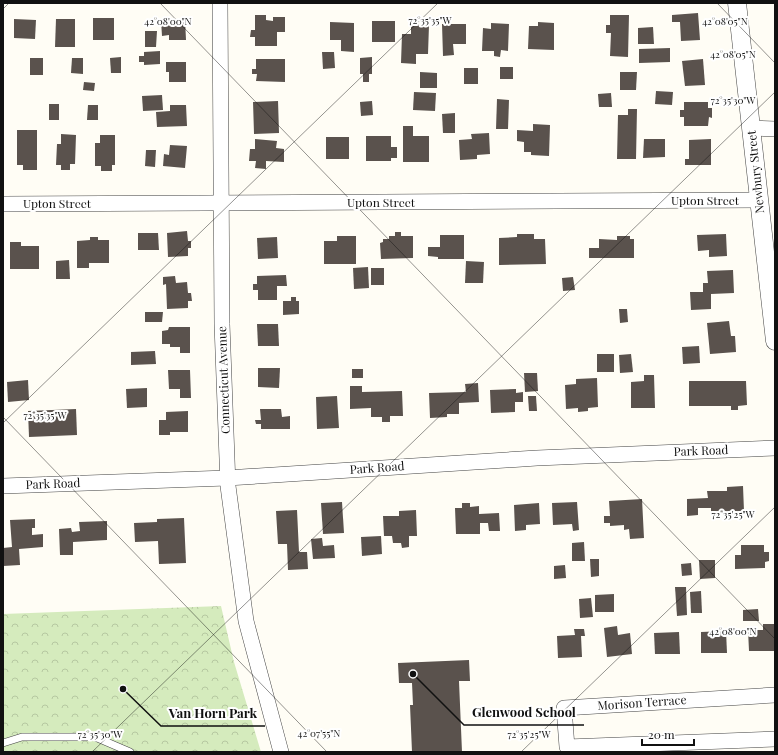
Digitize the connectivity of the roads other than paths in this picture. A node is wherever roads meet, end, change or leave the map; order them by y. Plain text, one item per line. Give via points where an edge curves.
1 (220, 3) edge
2 (737, 3) edge
3 (751, 128) junction
4 (775, 129) edge
5 (759, 200) junction
6 (221, 203) junction
7 (3, 204) edge
8 (775, 341) edge
9 (775, 448) edge
10 (227, 478) junction
11 (3, 486) edge
12 (775, 695) edge
13 (775, 739) edge
14 (3, 743) edge
15 (130, 752) edge
16 (281, 752) edge

1 - 6 street, Connecticut Avenue
2 - 3 street, Newbury Street
3 - 4 street
3 - 5 street, Newbury Street
5 - 6 street, Upton Street
5 - 8 street, Newbury Street
6 - 7 street, Upton Street
6 - 10 street, Connecticut Avenue
9 - 10 street, Park Road via 537,458
10 - 11 street, Park Road
10 - 16 street, Connecticut Avenue via 246,621
12 - 13 street, Morison Terrace via 564,708 567,747
14 - 15 lane via 22,737 95,737

